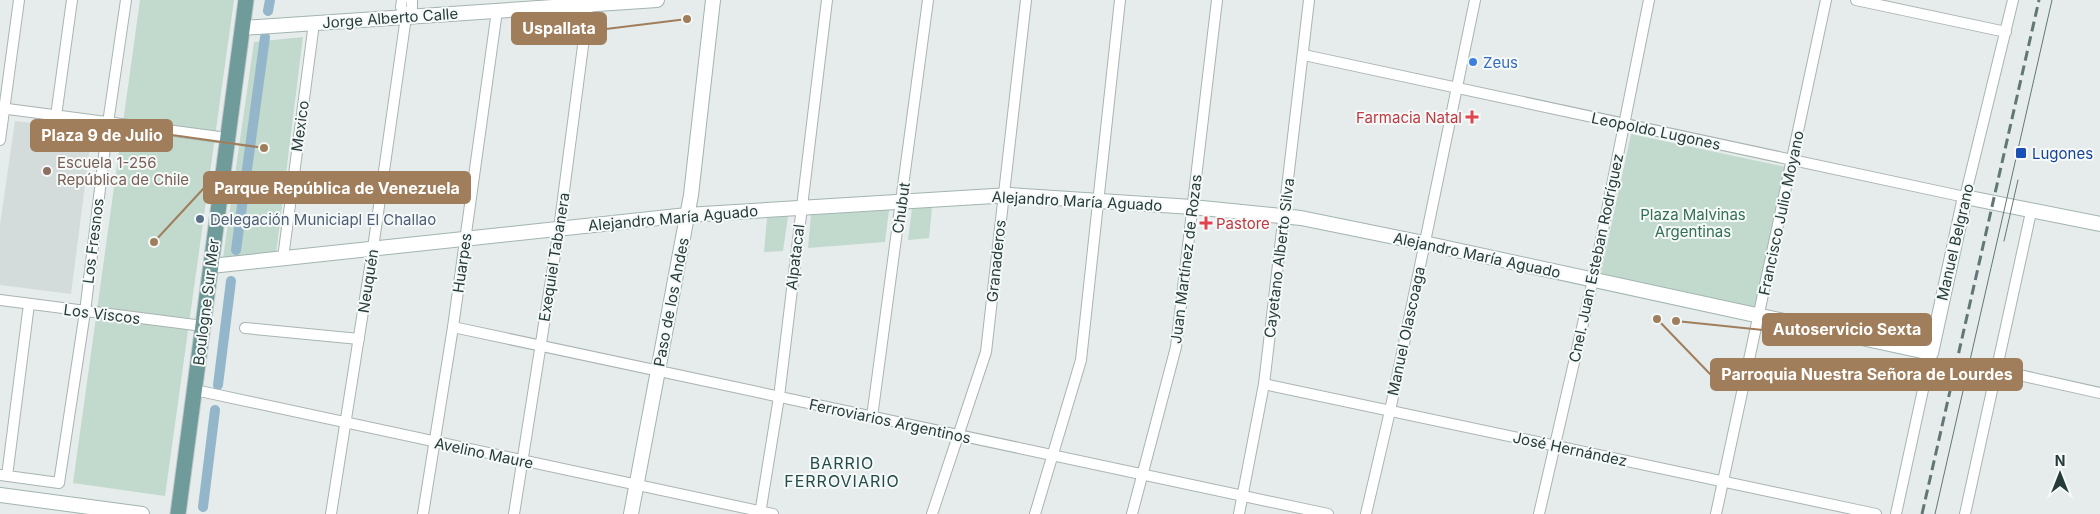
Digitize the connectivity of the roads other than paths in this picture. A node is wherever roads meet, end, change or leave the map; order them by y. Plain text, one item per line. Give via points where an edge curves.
1 (19, 0) edge
2 (72, 0) edge
3 (126, 0) edge
4 (246, 0) edge
5 (402, 0) edge
6 (412, 0) edge
7 (657, 0) edge
8 (713, 0) edge
9 (827, 0) edge
10 (928, 0) edge
11 (1026, 0) edge
12 (1120, 0) edge
13 (1217, 0) edge
14 (1309, 0) edge
15 (1475, 0) edge
16 (1649, 0) edge
17 (1826, 0) edge
18 (1856, 0) edge
19 (2014, 0) edge
20 (589, 2) edge
21 (497, 11) junction
22 (406, 17) junction
23 (314, 24) junction
24 (242, 28) junction
25 (2006, 32) junction
26 (1304, 55) junction
27 (1456, 88) junction
28 (2, 108) edge
29 (56, 116) junction
30 (108, 123) junction
31 (1624, 124) junction
32 (226, 138) junction
33 (0, 140) edge
34 (1792, 160) junction
35 (1002, 195) junction
36 (1965, 197) junction
37 (1098, 200) junction
38 (902, 201) junction
39 (1192, 207) junction
40 (801, 208) junction
41 (2031, 212) junction
42 (687, 215) junction
43 (1284, 215) junction
44 (2100, 224) edge
45 (559, 229) junction
46 (466, 238) junction
47 (1424, 243) junction
48 (373, 248) junction
49 (283, 258) junction
50 (211, 266) junction
51 (1593, 280) junction
52 (0, 300) edge
53 (29, 304) junction
54 (85, 312) junction
55 (1758, 316) junction
56 (203, 326) junction
57 (453, 327) junction
58 (245, 328) dead end
59 (359, 339) junction
60 (540, 346) junction
61 (1931, 353) junction
62 (1997, 370) junction
63 (658, 371) junction
64 (1264, 384) junction
65 (195, 390) junction
66 (2100, 393) edge
67 (779, 397) junction
68 (1390, 411) junction
69 (872, 417) junction
70 (345, 423) junction
71 (957, 435) junction
72 (434, 442) junction
73 (1555, 446) junction
74 (1054, 456) junction
75 (523, 461) junction
76 (1144, 475) junction
77 (3, 476) edge
78 (1723, 482) junction
79 (636, 485) junction
80 (0, 495) edge
81 (1242, 496) junction
82 (760, 513) edge
83 (142, 514) edge
84 (178, 514) edge
85 (331, 514) edge
86 (423, 514) edge
87 (514, 514) edge
88 (631, 514) edge
89 (773, 514) edge
90 (932, 514) edge
91 (1035, 514) edge
92 (1132, 514) edge
93 (1239, 514) edge
94 (1328, 514) edge
95 (1366, 514) edge
96 (1539, 514) edge
97 (1716, 514) edge
98 (1876, 514) edge
99 (1896, 514) edge
100 (1965, 514) edge

1 - 28 street
2 - 29 street
3 - 30 street, Los Fresnos
4 - 24 main road, Boulogne Sur Mer
5 - 22 street
6 - 22 street via 412,8
7 - 20 street, Jorge Alberto Calle
8 - 42 street, Paso de los Andes
9 - 40 street, Alpatacal
10 - 38 street, Chubut
11 - 35 street, Granaderos
12 - 37 street
13 - 39 street, Juan Martínez de Rozas
14 - 26 street, Cayetano Alberto Silva
15 - 27 street, Manuel Olascoaga
16 - 31 street, Cnel. Juan Esteban Rodríguez
17 - 34 street, Francisco Julio Moyano
18 - 25 street
19 - 25 street, Manuel Belgrano
20 - 21 street, Jorge Alberto Calle
20 - 45 street, Exequiel Tabanera
21 - 22 street, Jorge Alberto Calle
21 - 46 street, Huarpes
22 - 23 street, Jorge Alberto Calle
22 - 48 street, Neuquén
23 - 24 street, Jorge Alberto Calle
23 - 49 street, Mexico
24 - 32 main road, Boulogne Sur Mer
25 - 36 street, Manuel Belgrano
26 - 27 street, Leopoldo Lugones
26 - 43 street, Cayetano Alberto Silva
27 - 31 street, Leopoldo Lugones
27 - 47 street, Manuel Olascoaga
28 - 29 street
28 - 33 street
29 - 30 street
30 - 32 street
30 - 54 street, Los Fresnos
31 - 34 street, Leopoldo Lugones
31 - 51 street, Cnel. Juan Esteban Rodríguez
32 - 50 main road, Boulogne Sur Mer
34 - 36 street, Leopoldo Lugones
34 - 55 street, Francisco Julio Moyano
35 - 37 street, Alejandro María Aguado
35 - 38 street, Alejandro María Aguado
35 - 71 street, Granaderos via 986,352
36 - 41 street, Leopoldo Lugones
36 - 61 street, Manuel Belgrano
37 - 39 street, Alejandro María Aguado
37 - 74 street via 1081,360
38 - 40 street, Alejandro María Aguado
38 - 69 street, Chubut
39 - 43 street, Alejandro María Aguado
39 - 76 street, Juan Martínez de Rozas via 1176,346
40 - 42 street, Alejandro María Aguado
40 - 67 street, Alpatacal
41 - 44 street, Leopoldo Lugones
41 - 62 street
42 - 45 street, Alejandro María Aguado
42 - 63 street, Paso de los Andes
43 - 47 street, Alejandro María Aguado
43 - 64 street, Cayetano Alberto Silva
45 - 46 street, Alejandro María Aguado
45 - 60 street, Exequiel Tabanera
46 - 48 street, Alejandro María Aguado
46 - 57 street, Huarpes
47 - 51 street, Alejandro María Aguado
47 - 68 street, Manuel Olascoaga
48 - 49 street, Alejandro María Aguado
48 - 59 street, Neuquén
49 - 50 street, Alejandro María Aguado
50 - 56 main road, Boulogne Sur Mer
51 - 55 street, Alejandro María Aguado
51 - 73 street, Cnel. Juan Esteban Rodríguez
52 - 53 street, Los Viscos
53 - 54 street, Los Viscos
53 - 77 street
54 - 56 street, Los Viscos
54 - 77 street, Los Fresnos via 59,483
55 - 61 street, Alejandro María Aguado
55 - 78 street, Francisco Julio Moyano
56 - 65 main road, Boulogne Sur Mer
57 - 60 street, Ferroviarios Argentinos
57 - 72 street, Huarpes
58 - 59 street
59 - 70 street, Neuquén
60 - 63 street, Ferroviarios Argentinos
60 - 75 street, Exequiel Tabanera
61 - 99 street, Manuel Belgrano
62 - 66 street
62 - 100 street
63 - 67 street, Ferroviarios Argentinos
63 - 79 street, Paso de los Andes
64 - 68 street, José Hernández
64 - 81 street, Cayetano Alberto Silva
65 - 70 street, Avelino Maure
65 - 84 main road, Boulogne Sur Mer
67 - 69 street, Ferroviarios Argentinos
67 - 82 street, Alpatacal
68 - 73 street, José Hernández
68 - 95 street, Manuel Olascoaga
69 - 71 street, Ferroviarios Argentinos
70 - 72 street, Avelino Maure
70 - 85 street, Neuquén
71 - 74 street, Ferroviarios Argentinos
71 - 90 street, Granaderos
72 - 75 street, Avelino Maure
72 - 86 street, Huarpes
73 - 78 street, José Hernández
73 - 96 street, Cnel. Juan Esteban Rodríguez
74 - 76 street, Ferroviarios Argentinos
74 - 91 street
75 - 79 street, Avelino Maure
75 - 87 street, Exequiel Tabanera
76 - 81 street, Ferroviarios Argentinos
76 - 92 street, Juan Martínez de Rozas
78 - 97 street, Francisco Julio Moyano
78 - 98 street, José Hernández
79 - 82 street, Avelino Maure
79 - 88 street, Paso de los Andes
80 - 83 street
81 - 93 street, Cayetano Alberto Silva
81 - 94 street, Ferroviarios Argentinos
82 - 89 street, Avelino Maure

